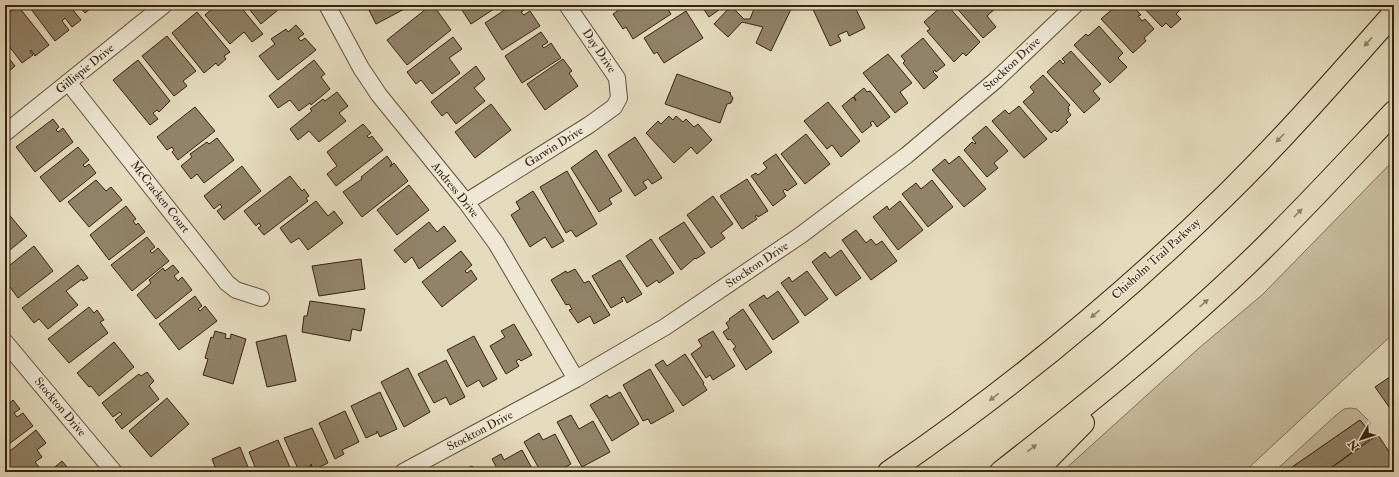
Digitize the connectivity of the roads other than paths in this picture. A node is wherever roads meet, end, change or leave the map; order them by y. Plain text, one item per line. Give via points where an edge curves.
1 (164, 5) edge
2 (327, 5) edge
3 (567, 5) edge
4 (1075, 5) edge
5 (1394, 13) edge
6 (617, 78) joint
7 (68, 82) junction
8 (1394, 112) edge
9 (5, 133) edge
10 (466, 202) junction
11 (261, 298) dead end
12 (1175, 330) junction
13 (5, 342) edge
14 (576, 379) junction
15 (940, 437) junction
16 (114, 472) edge
17 (403, 472) edge
18 (872, 472) edge
19 (889, 472) edge
20 (1001, 472) edge
21 (1035, 472) edge

1 - 7 street, Gillispie Drive
2 - 10 street, Andress Drive via 361,68 379,95
3 - 6 street, Day Drive
4 - 14 street, Stockton Drive via 996,80 907,156 807,231 665,327
5 -> 15 highway, Chisholm Trail Parkway via 1291,127 1226,195 1180,238 1058,346
6 - 10 street, Garwin Drive via 619,98 610,110
7 - 9 street, Gillispie Drive
7 - 11 street, McCracken Court via 227,283 236,290
12 -> 8 highway via 1263,248
10 - 14 street, Andress Drive via 518,278
20 -> 12 highway
12 - 21 highway
13 - 16 street, Stockton Drive
14 - 17 street, Stockton Drive
15 - 18 highway
15 - 19 highway, Chisholm Trail Parkway

